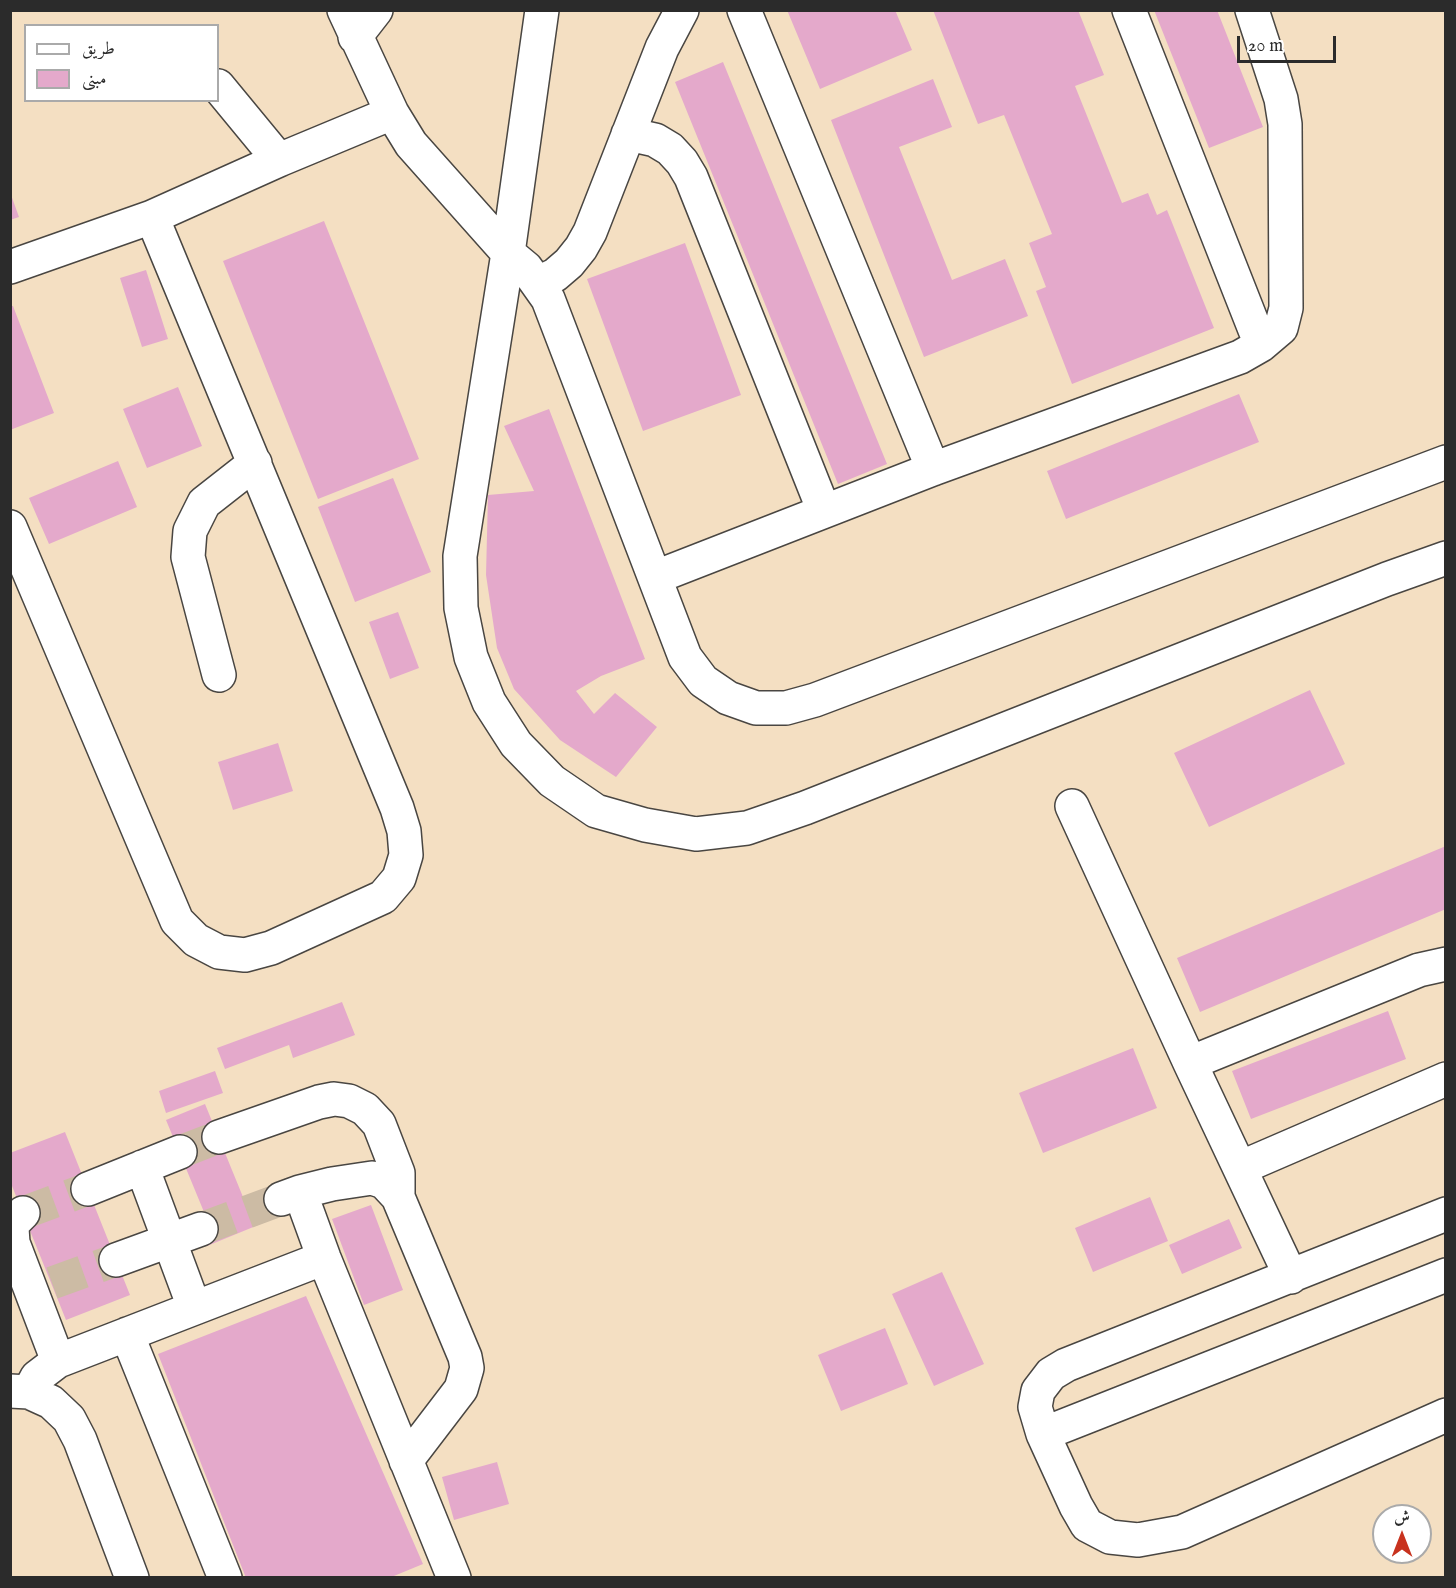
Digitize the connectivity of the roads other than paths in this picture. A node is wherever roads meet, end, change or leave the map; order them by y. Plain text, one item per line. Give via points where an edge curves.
1 (376, 10) edge
2 (542, 10) edge
3 (682, 10) edge
4 (744, 10) edge
5 (1129, 10) edge
6 (1252, 10) edge
7 (350, 24) edge
8 (219, 87) edge
9 (392, 113) junction
10 (628, 134) junction
11 (279, 160) junction
12 (152, 217) junction
13 (508, 253) junction
14 (10, 267) edge
15 (538, 283) junction
16 (1261, 345) junction
17 (1446, 462) edge
18 (255, 463) junction
19 (933, 469) junction
20 (824, 511) junction
21 (10, 527) edge
22 (1446, 558) edge
23 (656, 577) junction
24 (219, 675) dead end
25 (1072, 806) dead end
26 (1446, 964) edge
27 (1190, 1063) junction
28 (1446, 1079) edge
29 (219, 1137) tunnel mouth
30 (180, 1152) tunnel mouth
31 (142, 1167) junction
32 (1240, 1168) junction
33 (88, 1189) tunnel mouth
34 (398, 1197) junction
35 (23, 1213) dead end
36 (1446, 1214) edge
37 (201, 1229) tunnel mouth
38 (170, 1240) junction
39 (324, 1258) junction
40 (116, 1260) tunnel mouth
41 (1446, 1275) edge
42 (1291, 1277) junction
43 (194, 1307) junction
44 (127, 1334) junction
45 (58, 1361) junction
46 (20, 1391) edge
47 (1446, 1415) edge
48 (1043, 1434) junction
49 (406, 1461) junction
50 (132, 1578) edge
51 (225, 1578) edge
52 (454, 1578) edge

1 - 7 lane
2 - 13 lane
3 - 10 lane via 662,48
4 - 19 lane
5 - 16 lane
6 - 16 lane via 1281,99 1286,153 1286,308 1281,328
7 - 9 lane
8 - 11 lane
9 - 11 lane
9 - 13 lane via 422,159
10 - 15 lane via 581,248 555,275
10 - 20 lane via 655,140 670,149 691,177
11 - 12 lane
12 - 14 lane
12 - 18 lane
13 - 15 lane
13 - 22 lane via 460,556 461,608 471,657 489,702 516,744 552,781 596,811 696,834 747,828
15 - 23 lane via 555,316
16 - 19 lane via 1240,357
17 - 23 lane via 786,708 756,708 728,698 703,681 685,657
18 - 21 lane via 397,808 406,855 399,879 383,897 271,948 245,954 219,952 196,940 177,921
18 - 24 lane via 204,503 190,531 188,557
19 - 20 lane
20 - 23 lane
25 - 27 lane
26 - 27 lane via 1419,970
27 - 32 lane
28 - 32 lane
29 - 34 lane via 319,1102 349,1101 365,1109 379,1124 398,1173
30 - 31 lane
31 - 33 lane
31 - 38 lane
32 - 42 lane
34 - 39 lane via 384,1182 372,1178 289,1196
34 - 49 lane via 467,1368 461,1389
35 - 45 lane via 14,1222 11,1235 41,1288
36 - 42 lane
37 - 38 lane
38 - 40 lane
38 - 43 lane
39 - 43 lane
39 - 49 lane
41 - 48 lane
42 - 48 lane via 1051,1374 1038,1391 1035,1407
43 - 44 lane
44 - 45 lane
44 - 51 lane
45 - 46 lane
46 - 50 lane via 51,1402 69,1419
47 - 48 lane via 1182,1532 1138,1540 1110,1537 1088,1525
49 - 52 lane

